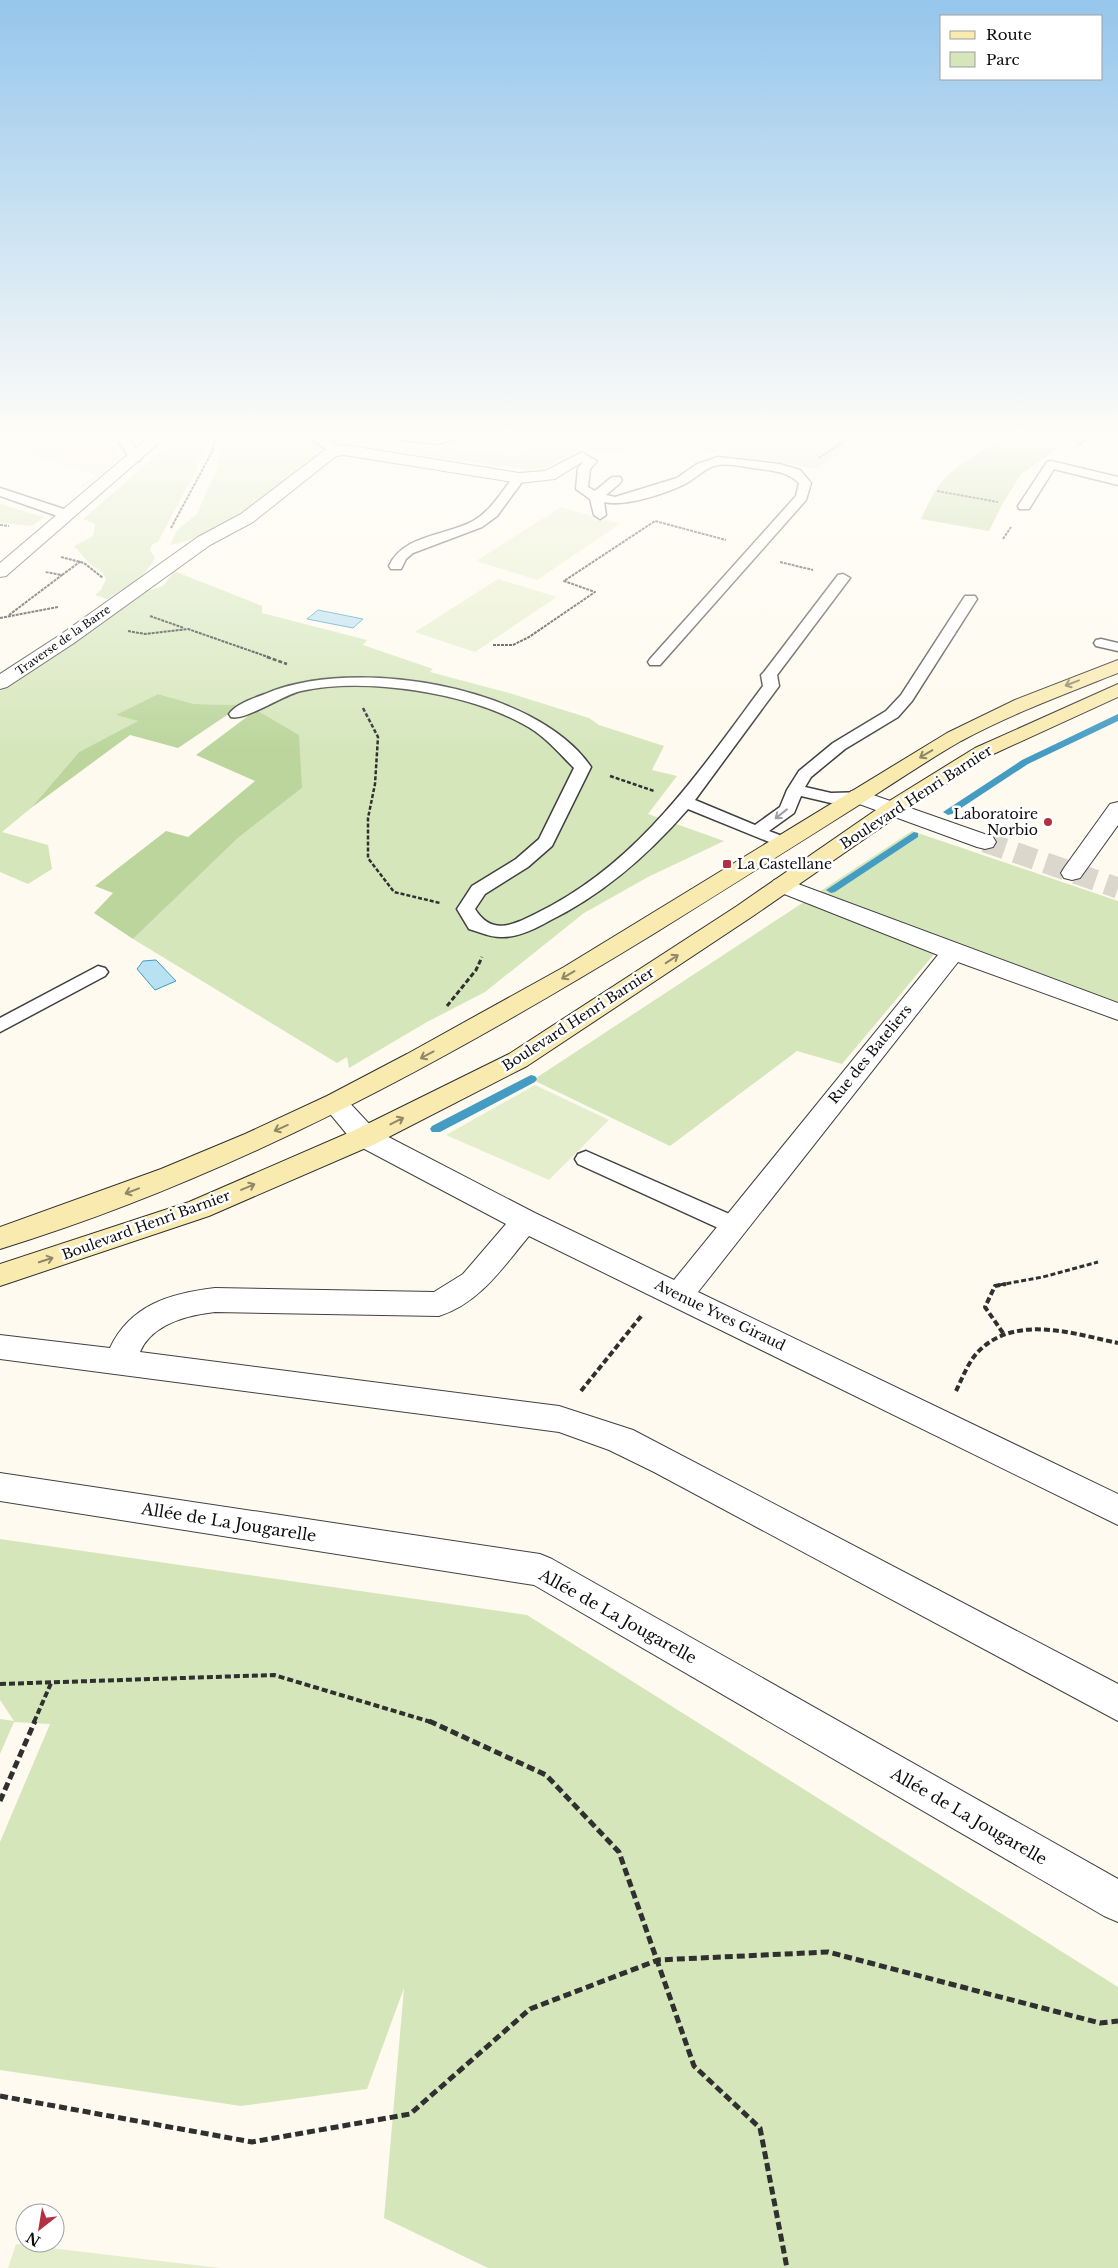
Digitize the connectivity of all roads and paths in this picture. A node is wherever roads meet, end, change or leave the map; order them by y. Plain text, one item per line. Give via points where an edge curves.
1 (31, 541) edge
2 (163, 541) edge
3 (204, 541) edge
4 (432, 541) edge
5 (625, 541) edge
6 (720, 541) edge
7 (762, 541) edge
8 (753, 551) junction
9 (8, 557) edge
10 (177, 560) junction
11 (81, 561) dead end
12 (396, 566) dead end
13 (0, 572) edge
14 (62, 575) dead end
15 (842, 578) joint
16 (970, 599) dead end
17 (114, 604) junction
18 (31, 613) dead end
19 (149, 616) dead end
20 (0, 620) edge
21 (187, 629) junction
22 (1100, 643) dead end
23 (493, 645) dead end
24 (1118, 647) edge
25 (655, 662) dead end
26 (1115, 676) edge
27 (336, 681) junction
28 (0, 684) edge
29 (236, 714) dead end
30 (795, 790) junction
31 (859, 796) junction
32 (685, 802) junction
33 (894, 808) junction
34 (1118, 809) edge
35 (758, 831) junction
36 (985, 842) tunnel mouth
37 (784, 843) junction
38 (1072, 873) dead end
39 (782, 885) junction
40 (466, 909) junction
41 (476, 925) junction
42 (954, 952) junction
43 (98, 972) dead end
44 (1118, 1012) edge
45 (443, 1014) dead end
46 (0, 1026) edge
47 (335, 1104) junction
48 (365, 1137) junction
49 (586, 1159) dead end
50 (525, 1220) junction
51 (735, 1226) junction
52 (0, 1238) edge
53 (1098, 1262) dead end
54 (0, 1275) edge
55 (672, 1291) junction
56 (1003, 1334) junction
57 (1118, 1343) edge
58 (0, 1348) edge
59 (120, 1362) junction
60 (559, 1419) junction
61 (938, 1422) junction
62 (0, 1487) edge
63 (1118, 1510) edge
64 (52, 1681) junction
65 (0, 1684) edge
66 (1118, 1704) edge
67 (0, 1801) edge
68 (1118, 1902) edge
69 (658, 1960) junction
70 (1118, 2021) edge
71 (0, 2096) edge
72 (787, 2268) edge

1 - 9 street
2 - 10 path via 160,547
3 - 10 street, Traverse de la Barre
4 - 12 lane via 408,550 400,556
5 - 23 path via 564,582 595,592 529,637 513,645
6 - 8 path
7 - 8 lane
8 - 15 path
8 - 25 lane
9 - 13 street
10 - 17 street, Traverse de la Barre
11 - 14 path
15 - 32 lane via 769,675 771,686
16 - 30 lane via 907,698 892,714 839,746 805,774
17 - 21 path via 136,611 125,618 122,626 129,632 145,634
17 - 28 street, Traverse de la Barre
18 - 20 path
19 - 21 path
21 - 27 path
22 - 24 lane
26 -> 31 main road, Boulevard Henri Barnier via 1022,704 954,737
26 - 33 main road, Boulevard Henri Barnier via 982,752
27 - 29 lane via 300,686 266,698
27 - 40 path via 362,707 378,737 375,784 368,818 368,858 394,892
27 - 40 lane via 376,682 439,691 491,705 528,720 583,767 546,842 522,863 478,890
30 - 31 lane via 831,798
30 -> 35 lane via 788,809
31 - 33 street
31 - 37 main road, Boulevard Henri Barnier
32 - 35 lane
32 - 41 lane via 635,856 605,882 567,907 502,932
33 - 36 street
33 - 39 main road, Boulevard Henri Barnier
34 - 38 street
35 - 37 lane
37 -> 47 main road, Boulevard Henri Barnier via 494,1020
39 - 42 street
48 -> 39 main road, Boulevard Henri Barnier via 518,1060
40 - 41 lane
41 - 45 path via 485,944 480,964 453,994
42 - 44 street
42 - 51 street, Rue des Bateliers via 850,1077
43 - 46 lane
47 - 48 street, Avenue Yves Giraud
47 -> 52 main road, Boulevard Henri Barnier via 182,1172
48 - 50 street, Avenue Yves Giraud
54 -> 48 main road, Boulevard Henri Barnier via 199,1209
49 - 51 lane
50 - 55 street, Avenue Yves Giraud
50 - 59 street via 474,1282 439,1304 215,1300 186,1303 158,1315 131,1338
51 - 55 street, Rue des Bateliers
53 - 56 path via 995,1286 985,1307
55 - 60 path
55 - 61 street, Avenue Yves Giraud
56 - 57 path via 1044,1329
56 - 61 path via 980,1350
58 - 59 street
59 - 60 street
60 - 66 street via 621,1440 666,1462
61 - 63 street, Avenue Yves Giraud
62 - 68 street, Allée de La Jougarelle via 540,1570
64 - 65 path
64 - 67 path
64 - 69 path via 274,1675 421,1718 546,1775 619,1852
69 - 70 path via 828,1952 1100,2023
69 - 71 path via 530,2009 410,2114 252,2142
69 - 72 path via 694,2066 760,2128

